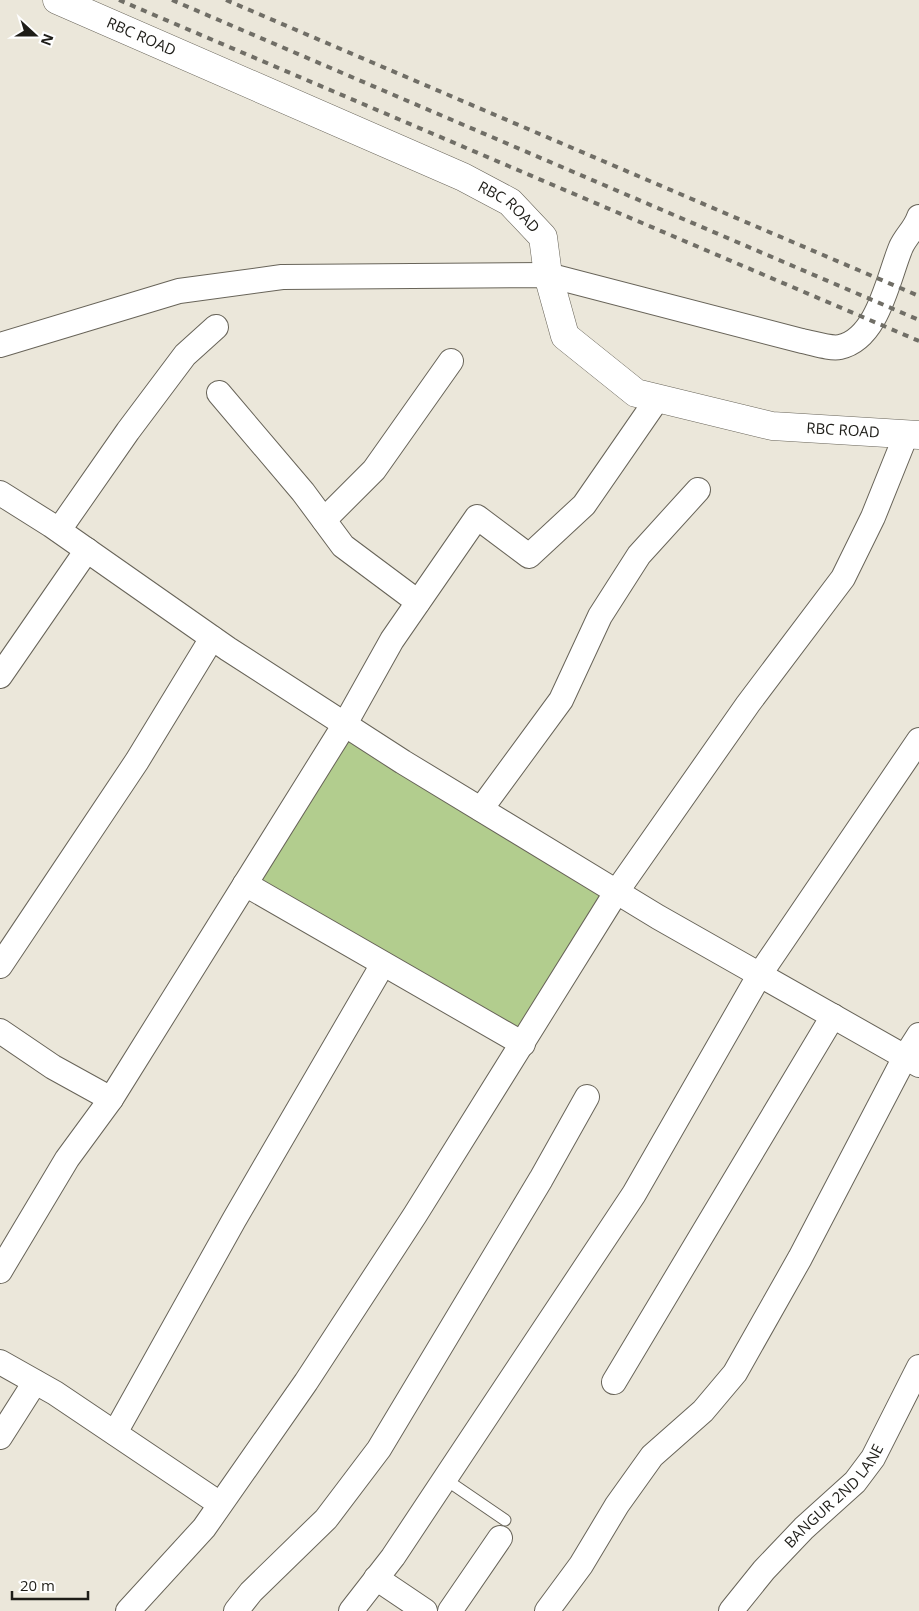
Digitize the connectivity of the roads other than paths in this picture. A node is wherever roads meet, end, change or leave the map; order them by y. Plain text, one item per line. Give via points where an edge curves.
1 (57, 0) edge
2 (918, 224) edge
3 (548, 275) junction
4 (216, 327) dead end
5 (0, 345) edge
6 (451, 361) dead end
7 (219, 393) dead end
8 (658, 398) junction
9 (912, 435) edge
10 (698, 490) dead end
11 (0, 493) edge
12 (324, 520) junction
13 (59, 530) junction
14 (86, 550) junction
15 (418, 602) junction
16 (212, 638) junction
17 (0, 676) edge
18 (345, 724) junction
19 (919, 740) edge
20 (481, 809) junction
21 (245, 884) junction
22 (617, 891) junction
23 (383, 964) junction
24 (0, 966) edge
25 (760, 974) junction
26 (833, 1016) junction
27 (0, 1031) edge
28 (919, 1036) edge
29 (523, 1044) junction
30 (912, 1061) edge
31 (587, 1097) dead end
32 (111, 1098) junction
33 (0, 1271) edge
34 (0, 1362) edge
35 (919, 1367) edge
36 (35, 1382) junction
37 (614, 1382) dead end
38 (115, 1433) junction
39 (0, 1437) edge
40 (445, 1479) junction
41 (220, 1504) junction
42 (502, 1529) joint
43 (376, 1578) junction
44 (128, 1611) edge
45 (236, 1611) edge
46 (351, 1611) edge
47 (425, 1611) edge
48 (450, 1611) edge
49 (547, 1611) edge
50 (731, 1611) edge

1 - 3 street, RBC ROAD via 463,178 510,202 543,237
2 - 3 street via 902,244 872,322 860,338 839,348
3 - 5 street via 282,276 179,291
3 - 8 street, RBC ROAD via 565,336 636,393
4 - 13 street via 185,356
6 - 12 street via 374,470
7 - 12 street
8 - 9 street, RBC ROAD via 772,426
8 - 15 street via 584,505 529,556 477,517
9 - 22 street via 843,578 748,704
10 - 20 street via 639,555 600,616 561,700
11 - 13 street
12 - 15 street via 343,546
13 - 14 street
14 - 16 street
14 - 17 street
15 - 18 street via 392,640
16 - 18 street
16 - 24 street via 137,761
18 - 20 street
18 - 21 street
19 - 25 street
20 - 22 street
21 - 23 street
21 - 32 street
22 - 25 street
22 - 29 street
23 - 29 street
23 - 38 street
25 - 26 street
25 - 40 street via 634,1194
26 - 30 street
26 - 37 street
27 - 32 street via 53,1067
28 - 30 street
29 - 41 street via 306,1382
30 - 49 street via 735,1373 703,1411 652,1456
31 - 45 street via 379,1449 326,1519 251,1592
32 - 33 street via 67,1159
34 - 36 street
35 - 50 street, BANGUR 2ND LANE via 872,1458 855,1482 764,1570
36 - 38 street
36 - 39 street
38 - 41 street
40 - 42 lane
40 - 43 street
41 - 44 street via 204,1528
42 - 48 street
43 - 46 street
43 - 47 street

